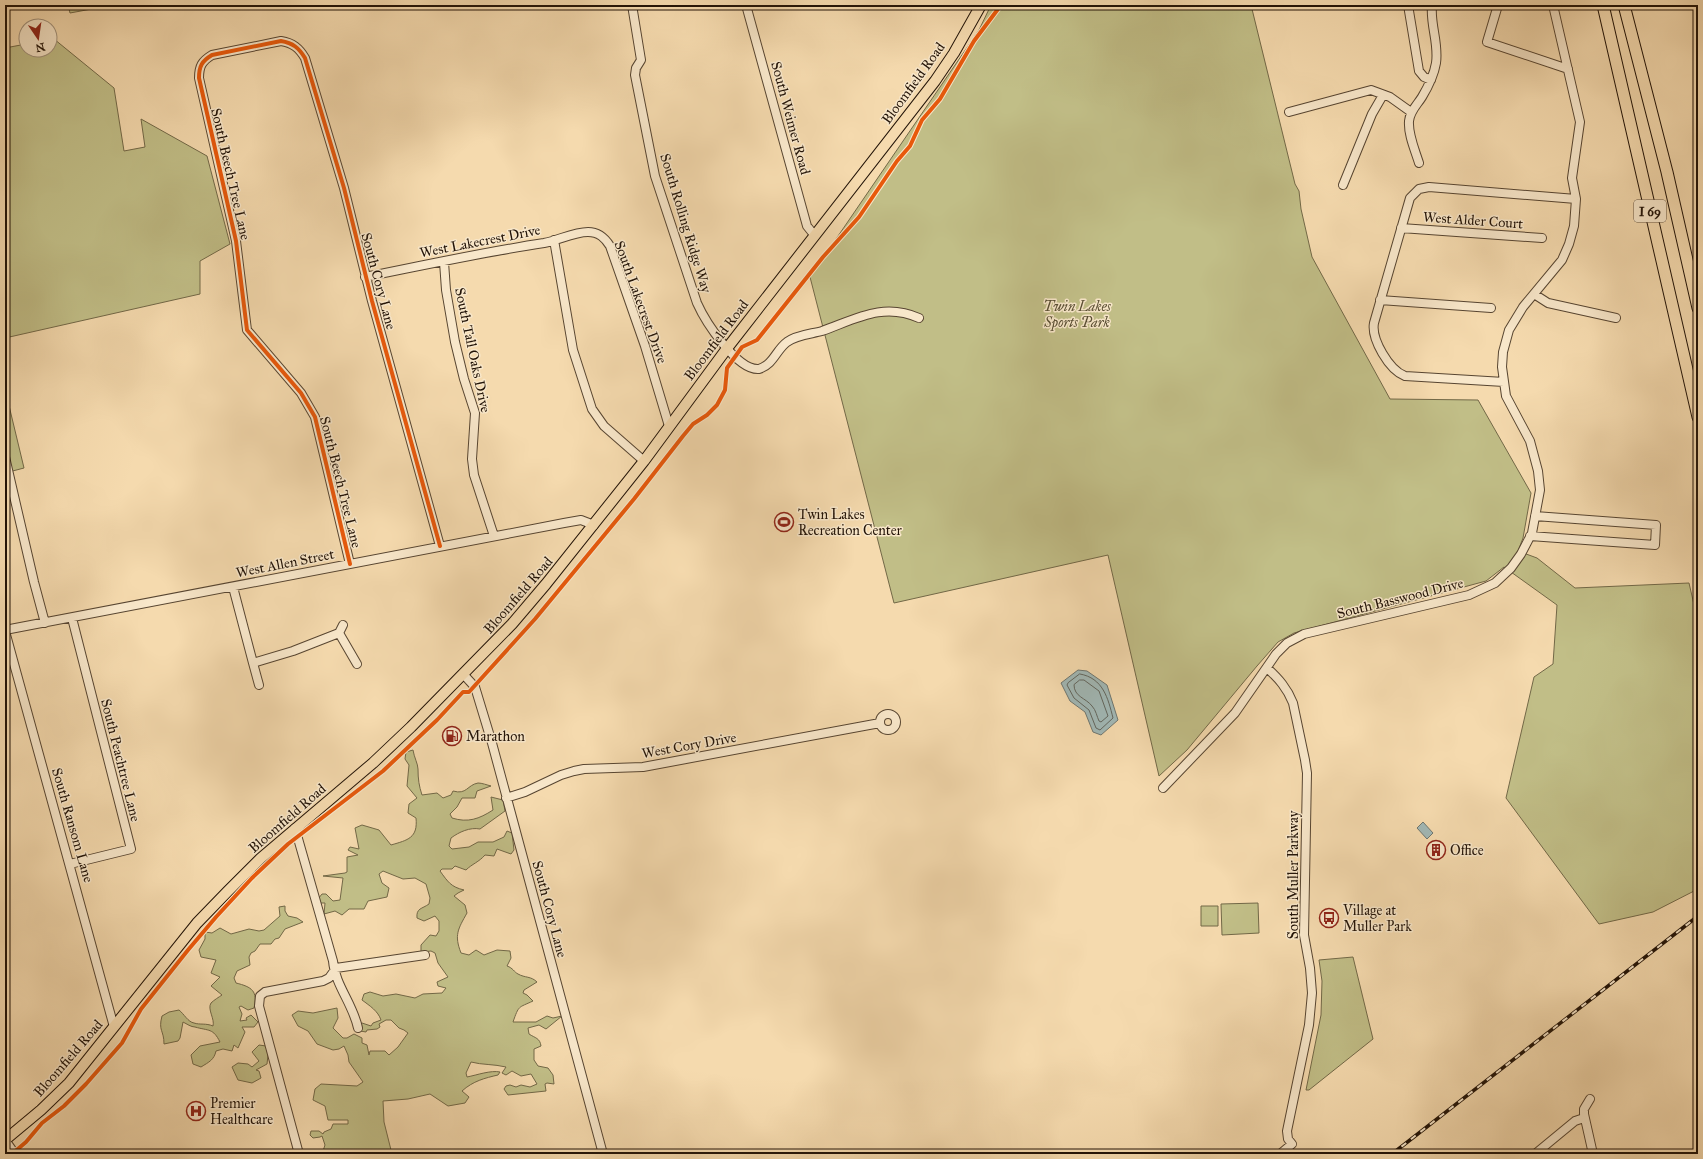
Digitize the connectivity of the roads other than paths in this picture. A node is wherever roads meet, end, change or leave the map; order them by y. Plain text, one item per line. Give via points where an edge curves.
1 (632, 5) edge
2 (746, 5) edge
3 (980, 5) edge
4 (1408, 5) edge
5 (1432, 5) edge
6 (1498, 5) edge
7 (1553, 5) edge
8 (1602, 5) edge
9 (1624, 5) edge
10 (212, 55) joint
11 (1568, 69) junction
12 (1431, 80) junction
13 (1383, 94) junction
14 (1289, 112) dead end
15 (1411, 112) junction
16 (1419, 163) dead end
17 (1343, 185) dead end
18 (1576, 199) junction
19 (1401, 228) junction
20 (599, 235) joint
21 (815, 236) junction
22 (1542, 238) dead end
23 (554, 240) junction
24 (444, 262) junction
25 (365, 276) junction
26 (1534, 294) junction
27 (1380, 300) junction
28 (1491, 308) dead end
29 (1698, 308) edge
30 (919, 318) dead end
31 (1616, 318) dead end
32 (728, 347) junction
33 (1504, 382) junction
34 (1698, 417) edge
35 (669, 426) junction
36 (5, 457) edge
37 (644, 461) junction
38 (1535, 516) junction
39 (594, 525) junction
40 (494, 536) junction
41 (1530, 536) junction
42 (440, 546) junction
43 (350, 564) junction
44 (233, 587) junction
45 (72, 618) junction
46 (45, 623) junction
47 (343, 625) dead end
48 (5, 631) edge
49 (339, 634) junction
50 (253, 663) junction
51 (357, 664) dead end
52 (1267, 668) junction
53 (464, 675) junction
54 (259, 685) dead end
55 (880, 723) dead end
56 (1164, 788) dead end
57 (506, 798) junction
58 (295, 828) junction
59 (70, 864) junction
60 (425, 955) dead end
61 (334, 970) junction
62 (114, 1027) junction
63 (358, 1028) dead end
64 (1590, 1099) dead end
65 (1584, 1118) junction
66 (5, 1140) edge
67 (15, 1154) edge
68 (299, 1154) edge
69 (603, 1154) edge
70 (1280, 1154) edge
71 (1535, 1154) edge
72 (1593, 1154) edge

1 - 32 street, South Rolling Ridge Way via 641,60 635,75 655,176 697,303 703,316
2 - 21 street, South Weimer Road via 807,226
3 - 21 main road, Bloomfield Road via 954,53 935,81
4 - 12 street via 1419,71
5 - 12 street via 1436,56
6 - 11 street via 1487,42
7 - 11 street, South Basswood Drive
8 - 34 highway, I 69
9 - 29 highway, I 69 via 1667,172
10 - 25 street, South Cory Lane via 274,42 288,42 297,48 307,63 344,188
10 - 43 street, South Beech Tree Lane via 203,60 198,78 236,241 247,330 301,393 316,417
11 - 18 street, South Basswood Drive via 1580,122 1572,178
12 - 15 street
13 - 14 street via 1366,90
13 - 15 street
13 - 17 street via 1372,114
15 - 16 street via 1409,128
18 - 19 street via 1423,187 1410,198
18 - 26 street, South Basswood Drive via 1574,226 1565,255
19 - 22 street, West Alder Court
19 - 27 street
20 - 23 street, West Lakecrest Drive via 588,232
20 - 35 street, South Lakecrest Drive via 610,246 645,346
21 - 32 main road, Bloomfield Road
23 - 24 street, West Lakecrest Drive
23 - 37 street via 573,350 592,409 604,426
24 - 25 street, West Lakecrest Drive
24 - 40 street, South Tall Oaks Drive via 455,342 475,413 472,458 474,475
25 - 42 street, South Cory Lane
26 - 31 street via 1548,303
26 - 33 street, South Basswood Drive via 1509,330 1503,352
27 - 28 street
27 - 33 street via 1373,327 1375,340 1395,370 1401,374
30 - 32 street, South Rolling Ridge Way via 898,311 866,314 790,340 782,346 770,364 760,369 746,366
32 - 35 main road, Bloomfield Road
33 - 38 street, South Basswood Drive via 1506,396 1530,442 1538,471 1540,490
35 - 37 main road, Bloomfield Road
36 - 46 street
37 - 39 main road, Bloomfield Road
38 - 41 street, South Basswood Drive
38 - 41 street via 1656,526 1655,545
39 - 40 street, West Allen Street via 581,520
39 - 53 main road, Bloomfield Road via 512,624
40 - 42 street, West Allen Street
41 - 52 street, South Basswood Drive via 1511,568 1495,583 1456,599 1304,634 1281,649
42 - 43 street, West Allen Street
43 - 44 street, West Allen Street
44 - 45 street, West Allen Street
44 - 50 street
45 - 46 street, West Allen Street
45 - 59 street, South Peachtree Lane via 130,849
46 - 48 street, West Allen Street
47 - 49 street
48 - 59 street, South Ransom Lane
49 - 50 street
49 - 51 street
50 - 54 street
52 - 56 street, South Basswood Drive via 1236,713
52 - 70 street, South Muller Parkway via 1280,680 1289,694 1305,760 1304,935 1312,993 1309,1025 1287,1131 1292,1144
53 - 57 street, South Cory Lane via 475,687
53 - 58 main road, Bloomfield Road via 372,763
55 - 57 street, West Cory Drive via 640,768 589,768 574,771
57 - 69 street, South Cory Lane
58 - 61 street
58 - 62 main road, Bloomfield Road via 261,858 197,923
59 - 62 street, South Ransom Lane
60 - 61 street
61 - 63 street via 350,1003
61 - 68 street via 329,978 323,981 265,992 260,996 259,1006
62 - 66 main road, Bloomfield Road via 69,1083
64 - 65 street via 1584,1109
65 - 71 street via 1575,1121
65 - 72 street
66 - 67 street

